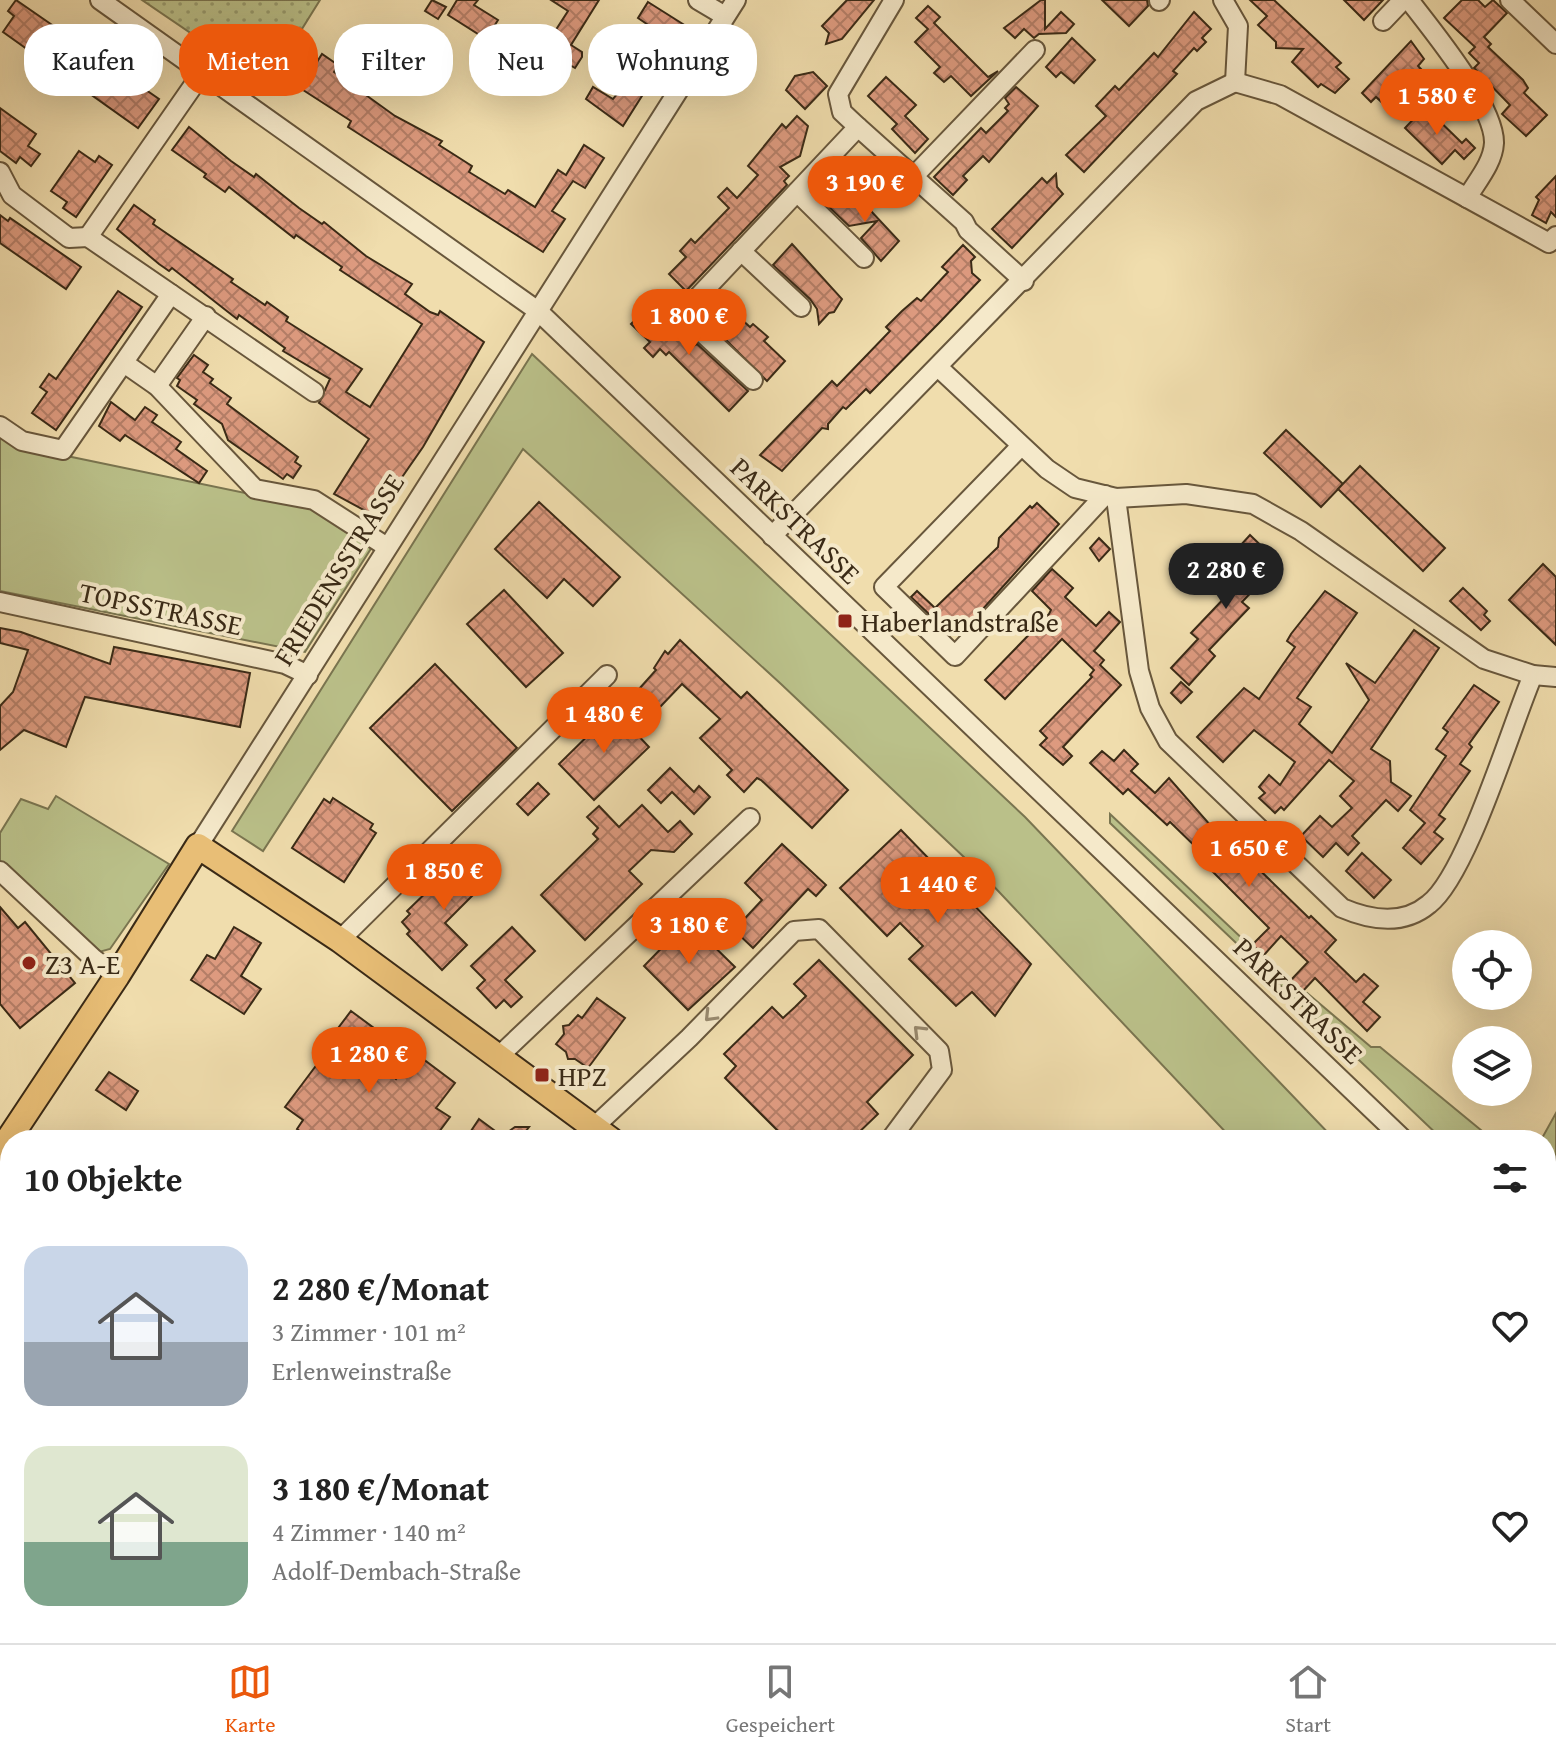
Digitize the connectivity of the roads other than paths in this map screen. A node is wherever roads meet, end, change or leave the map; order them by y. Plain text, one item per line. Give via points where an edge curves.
1 (100, 0) edge
2 (698, 0) edge
3 (894, 0) edge
4 (1223, 0) edge
5 (1403, 0) edge
6 (1409, 0) edge
7 (1510, 0) edge
8 (730, 8) edge
9 (1383, 21) dead end
10 (1556, 44) edge
11 (1035, 50) dead end
12 (179, 57) edge
13 (1235, 82) junction
14 (186, 96) edge
15 (234, 96) edge
16 (858, 127) junction
17 (913, 177) junction
18 (1, 179) edge
19 (797, 192) junction
20 (1467, 198) junction
21 (1556, 236) edge
22 (88, 237) junction
23 (741, 251) junction
24 (864, 258) dead end
25 (1024, 281) junction
26 (171, 294) junction
27 (801, 307) dead end
28 (538, 311) junction
29 (206, 316) junction
30 (124, 363) junction
31 (939, 368) junction
32 (753, 380) dead end
33 (157, 386) junction
34 (314, 392) dead end
35 (0, 426) edge
36 (1021, 446) junction
37 (1110, 496) junction
38 (772, 536) junction
39 (387, 547) junction
40 (0, 602) edge
41 (308, 675) junction
42 (607, 675) dead end
43 (1533, 675) junction
44 (1556, 677) edge
45 (750, 818) dead end
46 (198, 846) junction
47 (0, 871) edge
48 (340, 940) junction
49 (117, 976) junction
50 (498, 1057) junction
51 (15, 1130) edge
52 (597, 1130) edge
53 (606, 1130) edge
54 (897, 1130) edge
55 (1394, 1130) edge

1 - 12 street, PARKSTRASSE
2 - 8 street, FRIEDENSSTRASSE
3 - 16 street via 838,94 842,112
4 - 13 street via 1238,26
5 - 9 street
6 - 20 street via 1473,90 1494,140 1492,157
7 - 10 street
8 - 28 street, FRIEDENSSTRASSE
11 - 17 street
13 - 20 street via 1280,95
13 - 25 street via 1196,101
14 - 22 street
15 - 28 street, PARKSTRASSE
16 - 17 street
16 - 19 street
17 - 25 street
18 - 22 street via 12,195 69,238
19 - 23 street
19 - 24 street
20 - 21 street via 1549,243
22 - 26 street
23 - 27 street
23 - 32 street via 682,314
25 - 31 street
26 - 29 street
26 - 30 street
28 - 38 street, PARKSTRASSE
28 - 39 street, FRIEDENSSTRASSE
29 - 33 street
29 - 34 street
30 - 33 street
30 - 35 street via 63,450 22,441
31 - 36 street
31 - 38 street
33 - 39 street via 255,489 314,500
36 - 37 street via 1075,488
36 - 37 street via 884,587 955,656
37 - 43 street via 1186,494 1253,504 1301,531 1484,659
37 - 43 street via 1139,671 1168,741 1342,908 1387,920 1413,915 1446,888
38 - 55 street, PARKSTRASSE
39 - 41 street, FRIEDENSSTRASSE
40 - 41 street, TOPSSTRASSE via 285,664
41 - 46 street, FRIEDENSSTRASSE
42 - 48 street
43 - 44 street
45 - 50 street
46 - 48 main road
46 - 49 main road, FRIEDENSSTRASSE
47 - 49 street
48 - 50 main road
49 - 51 main road, FRIEDENSSTRASSE
50 - 52 main road
54 -> 53 street via 942,1070 939,1051 819,929 794,931

